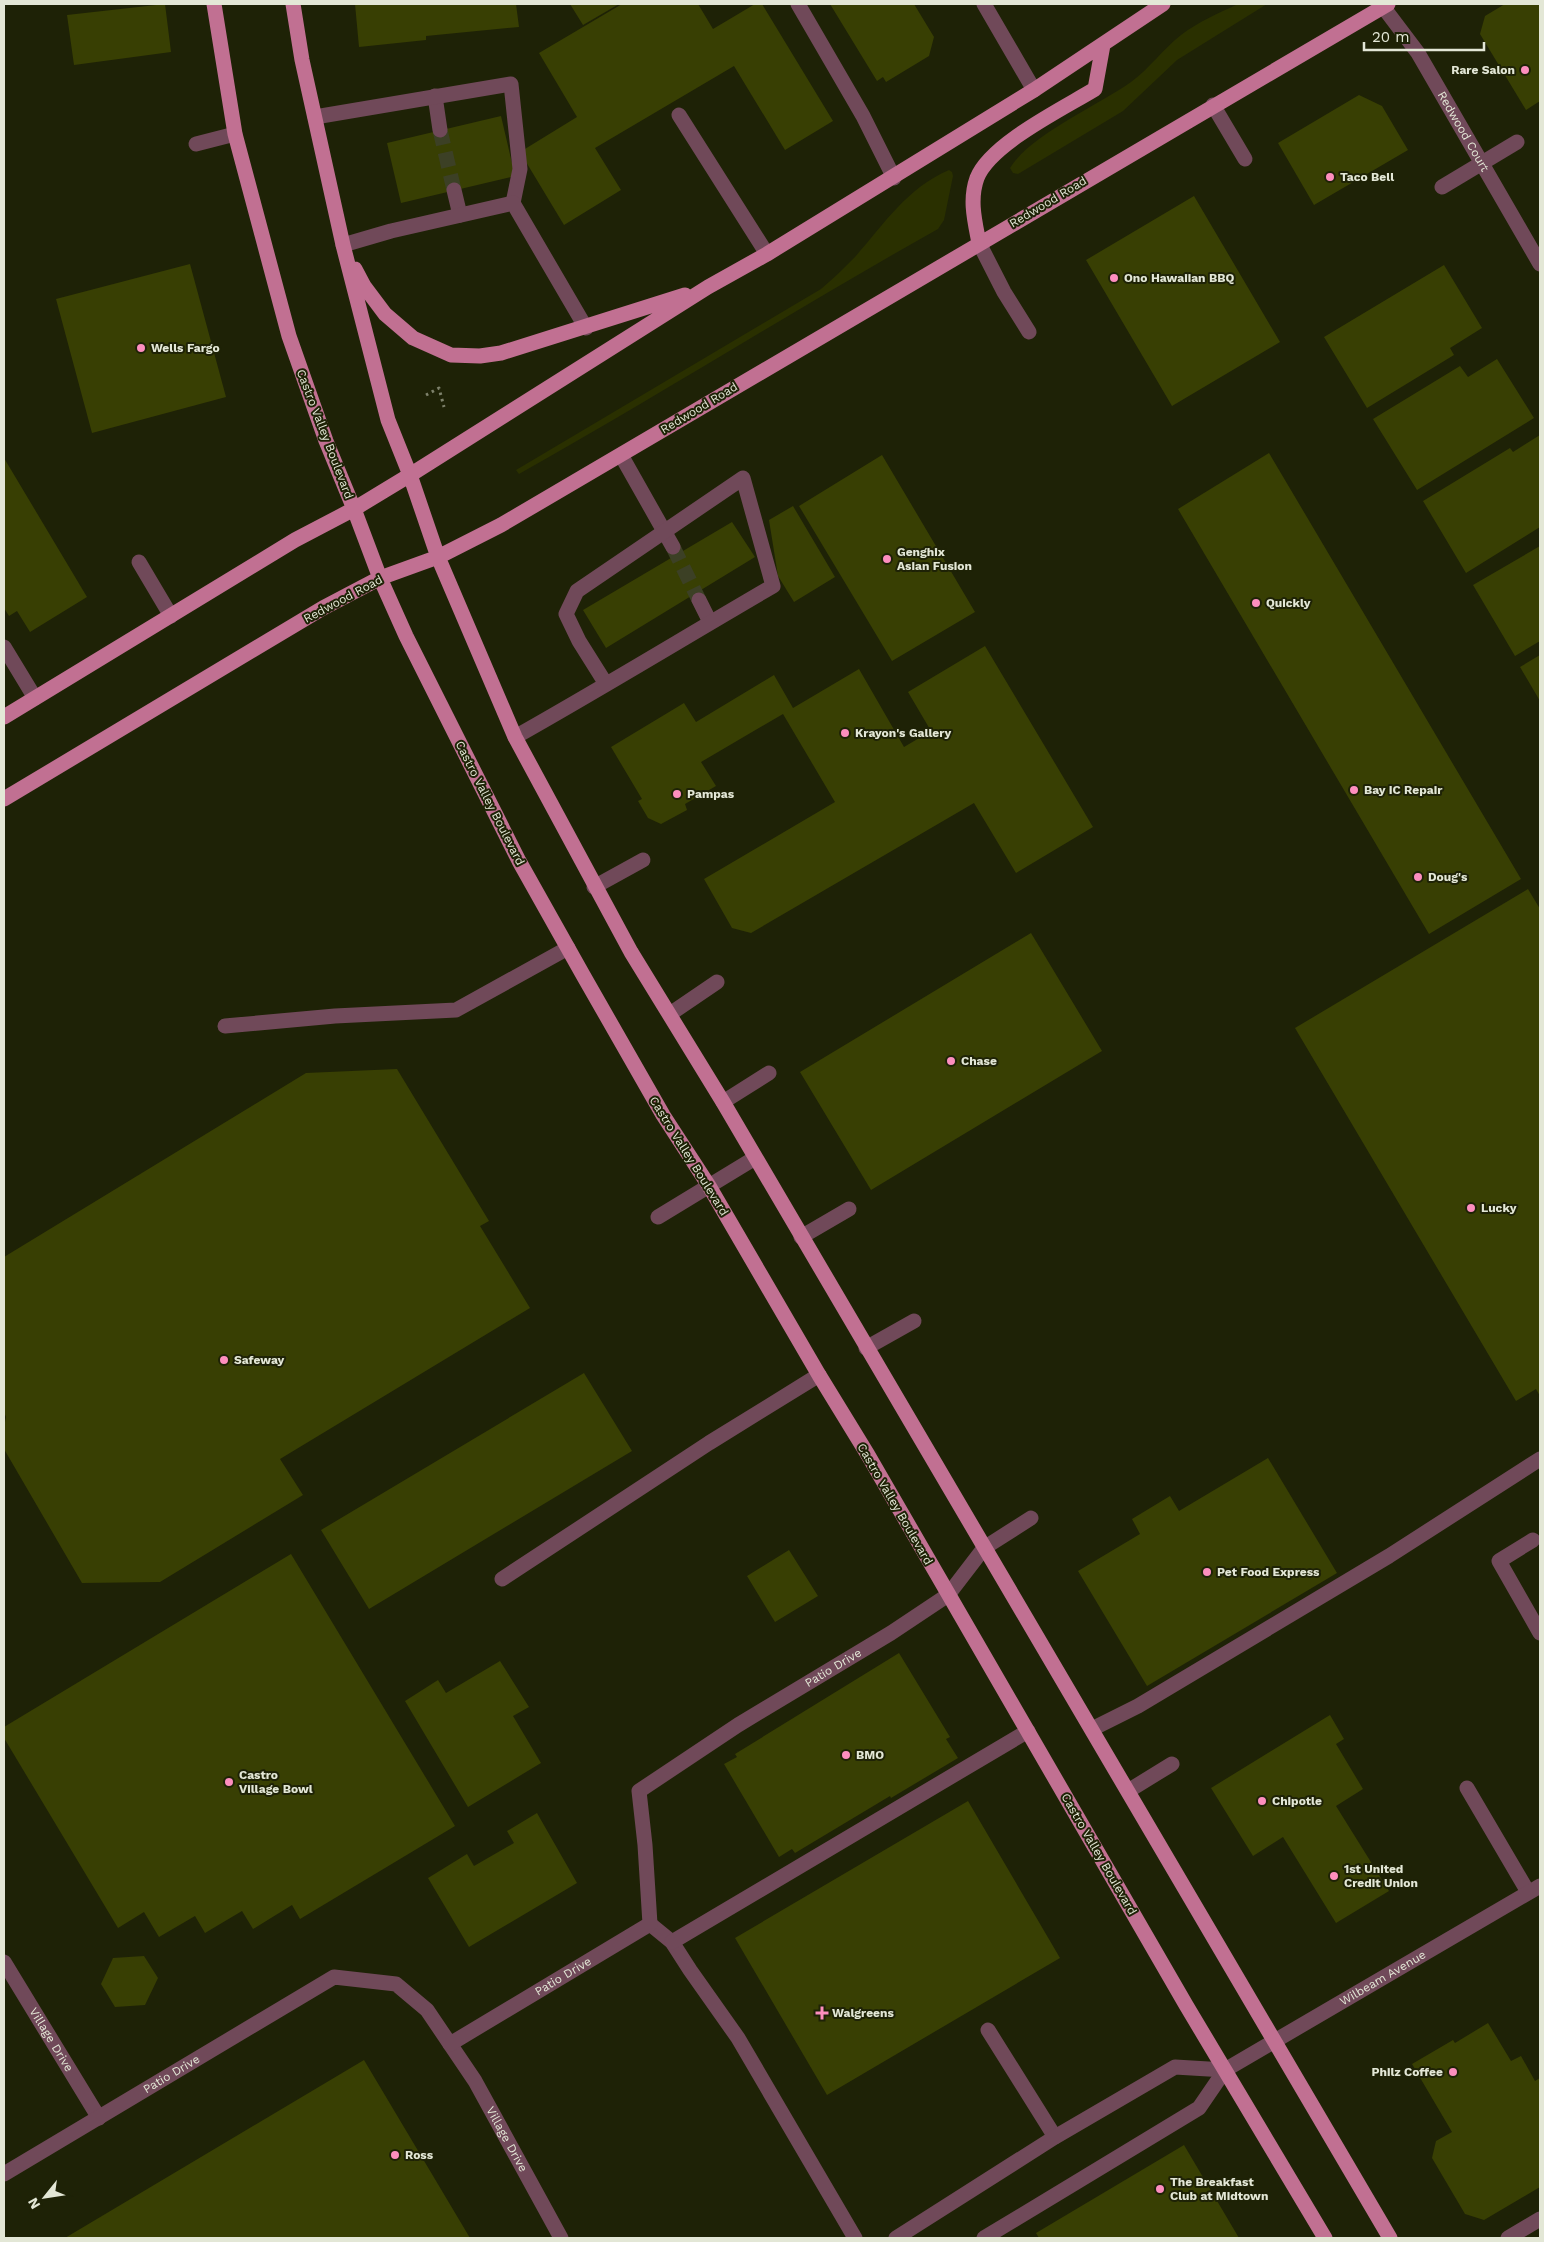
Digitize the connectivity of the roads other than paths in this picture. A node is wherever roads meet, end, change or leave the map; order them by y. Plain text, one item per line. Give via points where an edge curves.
1 (214, 4) edge
2 (293, 4) edge
3 (798, 4) edge
4 (984, 4) edge
5 (1163, 4) edge
6 (1384, 5) edge
7 (1103, 45) junction
8 (1034, 90) junction
9 (435, 96) junction
10 (1213, 105) junction
11 (680, 114) dead end
12 (315, 117) junction
13 (440, 130) tunnel mouth
14 (235, 134) junction
15 (1517, 142) dead end
16 (196, 144) dead end
17 (1245, 159) dead end
18 (1481, 164) junction
19 (894, 178) junction
20 (1442, 187) dead end
21 (454, 190) tunnel mouth
22 (513, 203) junction
23 (460, 215) junction
24 (979, 243) junction
25 (343, 244) junction
26 (767, 254) junction
27 (1540, 264) edge
28 (708, 287) junction
29 (586, 328) junction
30 (1029, 332) dead end
31 (621, 455) junction
32 (410, 475) junction
33 (354, 509) junction
34 (664, 532) junction
35 (673, 547) tunnel mouth
36 (438, 557) junction
37 (139, 562) dead end
38 (380, 578) junction
39 (700, 600) tunnel mouth
40 (171, 616) junction
41 (710, 622) junction
42 (4, 647) edge
43 (606, 684) junction
44 (35, 698) junction
45 (4, 717) edge
46 (515, 737) junction
47 (4, 799) edge
48 (644, 860) dead end
49 (594, 887) junction
50 (568, 948) junction
51 (717, 982) dead end
52 (670, 1014) junction
53 (225, 1026) dead end
54 (769, 1073) dead end
55 (723, 1102) junction
56 (755, 1158) junction
57 (709, 1186) junction
58 (849, 1208) dead end
59 (658, 1217) dead end
60 (801, 1237) junction
61 (914, 1321) dead end
62 (866, 1348) junction
63 (819, 1375) junction
64 (1540, 1459) edge
65 (1030, 1518) dead end
66 (1533, 1540) dead end
67 (984, 1548) junction
68 (502, 1579) dead end
69 (948, 1595) junction
70 (1540, 1633) edge
71 (1092, 1729) junction
72 (1028, 1730) junction
73 (1172, 1764) dead end
74 (1467, 1788) dead end
75 (1128, 1791) junction
76 (1534, 1889) edge
77 (650, 1924) junction
78 (672, 1942) junction
79 (4, 1962) edge
80 (988, 2030) dead end
81 (1275, 2041) junction
82 (450, 2044) junction
83 (1225, 2070) junction
84 (99, 2118) junction
85 (1055, 2137) junction
86 (4, 2174) edge
87 (1540, 2219) edge
88 (561, 2238) edge
89 (855, 2238) edge
90 (896, 2238) edge
91 (984, 2238) edge
92 (1325, 2238) edge
93 (1390, 2238) edge
94 (1508, 2238) edge

1 - 14 main road, Castro Valley Boulevard
2 - 12 main road
3 - 19 street via 864,116
4 - 8 street
5 - 7 main road
6 - 10 main road, Redwood Road
6 - 18 street, Redwood Court via 1418,53
7 - 8 main road
7 - 24 main road via 1095,89 999,149 977,178 972,205
8 - 19 main road
9 - 12 street
9 - 13 street
9 - 22 street via 511,84 520,169
10 - 17 street
10 - 24 main road, Redwood Road
11 - 26 street
12 - 25 main road
14 - 16 street
14 - 33 main road, Castro Valley Boulevard via 289,336
15 - 18 street
18 - 20 street
18 - 27 street, Redwood Court
19 - 26 main road
21 - 23 street
22 - 23 street
22 - 29 street
23 - 25 street
24 - 30 street
24 - 31 main road, Redwood Road
25 - 29 main road via 364,286 385,314 413,338 451,355 501,353
25 - 32 main road via 388,420
26 - 28 main road
28 - 29 main road
28 - 32 main road
31 - 34 street
31 - 36 main road, Redwood Road via 501,526
32 - 33 main road
32 - 36 main road
33 - 38 main road, Castro Valley Boulevard
33 - 40 main road via 295,540
34 - 35 street
34 - 41 street via 743,478 773,586
34 - 43 street via 577,591 566,614
36 - 38 main road, Redwood Road
36 - 46 main road
37 - 40 street
38 - 47 main road, Redwood Road via 323,608
38 - 50 main road, Castro Valley Boulevard via 469,765
39 - 41 street
40 - 44 main road
41 - 43 street
42 - 44 street
43 - 46 street
44 - 45 main road
46 - 49 main road
48 - 49 street
49 - 52 main road
50 - 53 street via 456,1010
50 - 57 main road, Castro Valley Boulevard via 663,1115
51 - 52 street
52 - 55 main road
54 - 55 street
55 - 56 main road
56 - 57 street
56 - 60 main road
57 - 59 street
57 - 63 main road, Castro Valley Boulevard
58 - 60 street
60 - 62 main road
61 - 62 street
62 - 67 main road
63 - 68 street
63 - 69 main road, Castro Valley Boulevard
64 - 71 street via 1390,1556 1138,1706
65 - 67 street, Patio Drive
66 - 70 street via 1499,1561
67 - 69 street, Patio Drive
67 - 71 main road
69 - 72 main road, Castro Valley Boulevard
69 - 77 street, Patio Drive via 738,1725 639,1791
71 - 75 main road
72 - 78 street
72 - 83 main road, Castro Valley Boulevard
73 - 75 street
74 - 76 street
75 - 81 main road
76 - 81 street, Wilbeam Avenue
77 - 78 street
77 - 82 street, Patio Drive
78 - 89 street via 738,2038
79 - 84 street, Village Drive
80 - 85 street
81 - 83 street, Wilbeam Avenue
81 - 93 main road
82 - 84 street, Patio Drive via 427,2010 396,1984 334,1977
82 - 88 street, Village Drive via 475,2081
83 - 85 street via 1175,2067
83 - 91 street via 1199,2108
83 - 92 main road, Castro Valley Boulevard
84 - 86 street, Patio Drive
85 - 90 street
87 - 94 street

